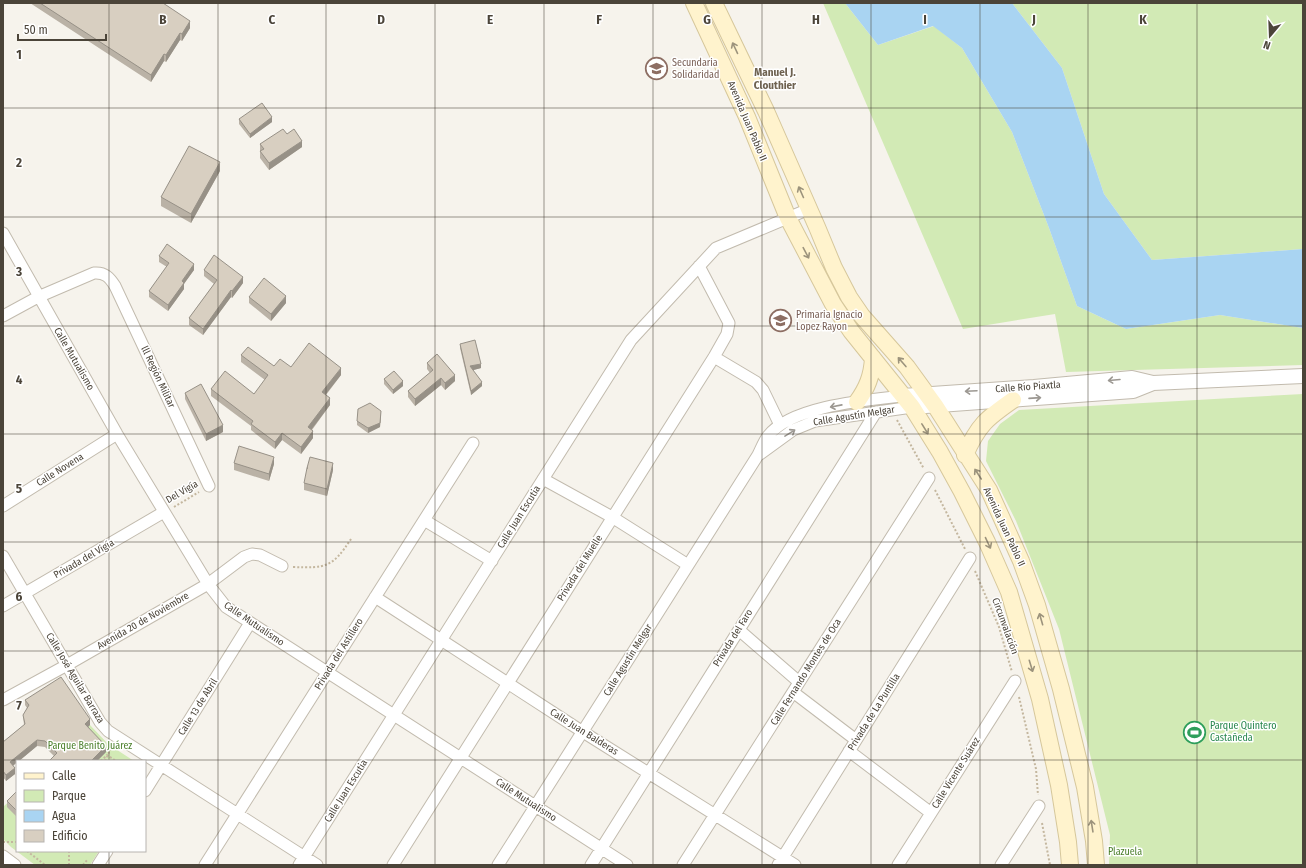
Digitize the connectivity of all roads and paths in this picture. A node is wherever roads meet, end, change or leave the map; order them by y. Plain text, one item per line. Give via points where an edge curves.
1 (694, 3) edge
2 (714, 3) edge
3 (747, 73) junction
4 (730, 79) junction
5 (809, 209) junction
6 (788, 218) junction
7 (3, 233) edge
8 (699, 266) junction
9 (38, 296) junction
10 (3, 316) edge
11 (714, 357) junction
12 (873, 358) junction
13 (1303, 376) edge
14 (1152, 383) junction
15 (926, 393) junction
16 (1012, 400) junction
17 (857, 402) junction
18 (907, 402) junction
19 (936, 407) junction
20 (892, 410) junction
21 (876, 412) junction
22 (780, 425) junction
23 (117, 434) junction
24 (472, 443) dead end
25 (758, 455) junction
26 (966, 455) junction
27 (929, 478) junction
28 (543, 479) junction
29 (209, 486) joint
30 (3, 506) edge
31 (164, 512) junction
32 (612, 517) junction
33 (424, 520) junction
34 (351, 539) dead end
35 (3, 556) edge
36 (970, 558) junction
37 (492, 561) junction
38 (688, 565) junction
39 (282, 566) joint
40 (208, 584) junction
41 (25, 593) junction
42 (375, 597) junction
43 (3, 606) edge
44 (250, 623) junction
45 (738, 630) junction
46 (442, 639) junction
47 (67, 665) junction
48 (327, 672) junction
49 (1015, 682) junction
50 (508, 683) junction
51 (796, 687) junction
52 (1061, 689) junction
53 (1040, 699) junction
54 (3, 700) edge
55 (394, 715) junction
56 (583, 732) junction
57 (116, 738) junction
58 (856, 740) junction
59 (849, 751) junction
60 (107, 755) junction
61 (461, 758) junction
62 (102, 760) edge
63 (105, 760) edge
64 (114, 760) edge
65 (161, 766) junction
66 (649, 772) junction
67 (146, 789) edge
68 (536, 806) junction
69 (1039, 806) junction
70 (931, 813) junction
71 (237, 814) junction
72 (716, 814) junction
73 (3, 842) edge
74 (16, 842) edge
75 (601, 848) junction
76 (27, 852) edge
77 (69, 852) edge
78 (106, 852) edge
79 (3, 856) edge
80 (302, 861) edge
81 (780, 861) edge
82 (15, 865) edge
83 (45, 865) edge
84 (70, 865) edge
85 (98, 865) edge
86 (205, 865) edge
87 (317, 865) edge
88 (393, 865) edge
89 (498, 865) edge
90 (591, 865) edge
91 (627, 865) edge
92 (683, 865) edge
93 (795, 865) edge
94 (898, 865) edge
95 (1001, 865) edge
96 (1050, 865) edge
97 (1070, 865) edge
98 (1096, 865) edge

1 - 4 main road, Avenida Juan Pablo II
3 -> 2 main road, Avenida Juan Pablo II
3 - 4 main road
5 -> 3 main road, Avenida Juan Pablo II
4 - 6 main road, Avenida Juan Pablo II
5 - 6 street
15 -> 5 main road, Avenida Juan Pablo II via 849,297
6 - 8 street, Calle Juan Escutia via 716,248
6 -> 12 main road, Avenida Juan Pablo II via 838,314
7 - 9 street, Calle Mutualismo
8 - 11 street, Privada del Muelle via 729,323 727,334
8 - 28 street, Calle Juan Escutia via 631,340
9 - 10 street
9 - 23 street, Calle Mutualismo
9 - 29 street, lll Región Militar via 94,273 100,272 111,280
11 - 22 street via 756,382 763,390
11 - 32 street, Privada del Muelle
12 - 17 main road via 868,384
12 - 18 main road, Avenida Juan Pablo II
13 - 14 street, Calle Río Piaxtla
14 -> 15 street, Calle Río Piaxtla via 1132,378
16 -> 14 street, Calle Río Piaxtla via 1133,391
15 - 18 street, Calle Río Piaxtla
15 - 19 main road, Avenida Juan Pablo II
16 - 19 street, Calle Río Piaxtla
16 - 26 main road via 980,426
17 - 18 street, Calle Agustín Melgar
17 -> 22 street, Calle Agustín Melgar via 808,412
18 - 19 street, Calle Río Piaxtla
18 - 20 street, Calle Agustín Melgar
18 -> 53 main road, Avenida Juan Pablo II via 940,452 988,542 1009,592
19 - 26 main road, Avenida Juan Pablo II
20 - 21 street, Calle Agustín Melgar
20 - 27 path, Circunvalación
25 -> 21 street, Calle Agustín Melgar via 793,430 815,421
21 - 45 street, Privada del Faro
22 - 25 street, Calle Agustín Melgar via 768,436
23 - 30 street, Calle Novena
23 - 31 street, Calle Mutualismo
24 - 33 street, Privada del Astillero
25 - 38 street, Calle Agustín Melgar
52 -> 26 main road, Avenida Juan Pablo II via 1037,605 1021,561 989,490
27 - 36 path, Circunvalación
27 - 51 street, Calle Fernando Montes de Oca
28 - 32 street
28 - 37 street, Calle Juan Escutia
29 - 31 path, Del Vigía
31 - 40 street, Calle Mutualismo
31 - 41 street, Privada del Vigía
32 - 38 street
32 - 50 street, Privada del Muelle
33 - 37 street
33 - 42 street, Privada del Astillero
34 - 39 path via 329,564 317,568
35 - 41 street, Calle José Aguilar Barraza
36 - 49 path, Circunvalación via 999,627
36 - 58 street, Privada de La Puntilla
37 - 46 street, Calle Juan Escutia
38 - 56 street, Calle Agustín Melgar
39 - 40 street, Avenida 20 de Noviembre via 260,555 252,554 244,557
40 - 44 street, Calle Mutualismo via 226,607
40 - 47 street, Avenida 20 de Noviembre
41 - 43 street, Privada del Vigía
41 - 47 street, Calle José Aguilar Barraza
42 - 46 street, Calle Juan Balderas
42 - 48 street, Privada del Astillero
44 - 48 street, Calle Mutualismo
44 - 65 street, Calle 13 de Abril
45 - 51 street
45 - 66 street, Privada del Faro
46 - 50 street, Calle Juan Balderas
46 - 55 street, Calle Juan Escutia
47 - 54 street, Avenida 20 de Noviembre
47 - 57 street, Calle José Aguilar Barraza via 100,722
48 - 55 street, Calle Mutualismo
48 - 71 street, Privada del Astillero
49 - 69 path, Circunvalación via 1036,769
49 - 70 street, Calle Vicente Suárez
50 - 56 street, Calle Juan Balderas
50 - 61 street, Privada del Muelle
51 - 58 street
51 - 72 street, Calle Fernando Montes de Oca
52 - 53 main road
98 -> 52 main road, Avenida Juan Pablo II via 1085,787
53 - 97 main road, Avenida Juan Pablo II via 1059,785
55 - 61 street, Calle Mutualismo
55 - 80 street, Calle Juan Escutia
56 - 66 street, Calle Juan Balderas
56 - 68 street, Calle Agustín Melgar
57 - 60 path
57 - 65 street, Calle José Aguilar Barraza
58 - 59 street, Privada de La Puntilla
59 - 70 street
59 - 81 street, Privada de La Puntilla
60 - 62 path
60 - 63 path
60 - 64 path
61 - 68 street, Calle Mutualismo
61 - 88 street, Privada del Muelle
65 - 67 street, Calle 13 de Abril
65 - 71 street, Calle José Aguilar Barraza
66 - 72 street, Calle Juan Balderas
66 - 75 street, Privada del Faro
68 - 75 street, Calle Mutualismo
68 - 89 street, Calle Agustín Melgar
69 - 95 street
69 - 96 path, Circunvalación
70 - 94 street, Calle Vicente Suárez
71 - 80 street, Calle José Aguilar Barraza
71 - 86 street, Privada del Astillero
72 - 81 street, Calle Juan Balderas
72 - 92 street, Calle Fernando Montes de Oca
73 - 74 path
75 - 90 street, Privada del Faro
75 - 91 street, Calle Mutualismo
76 - 83 path
77 - 84 path
78 - 85 street
79 - 82 street
80 - 87 street, Calle José Aguilar Barraza
81 - 93 street, Calle Juan Balderas

